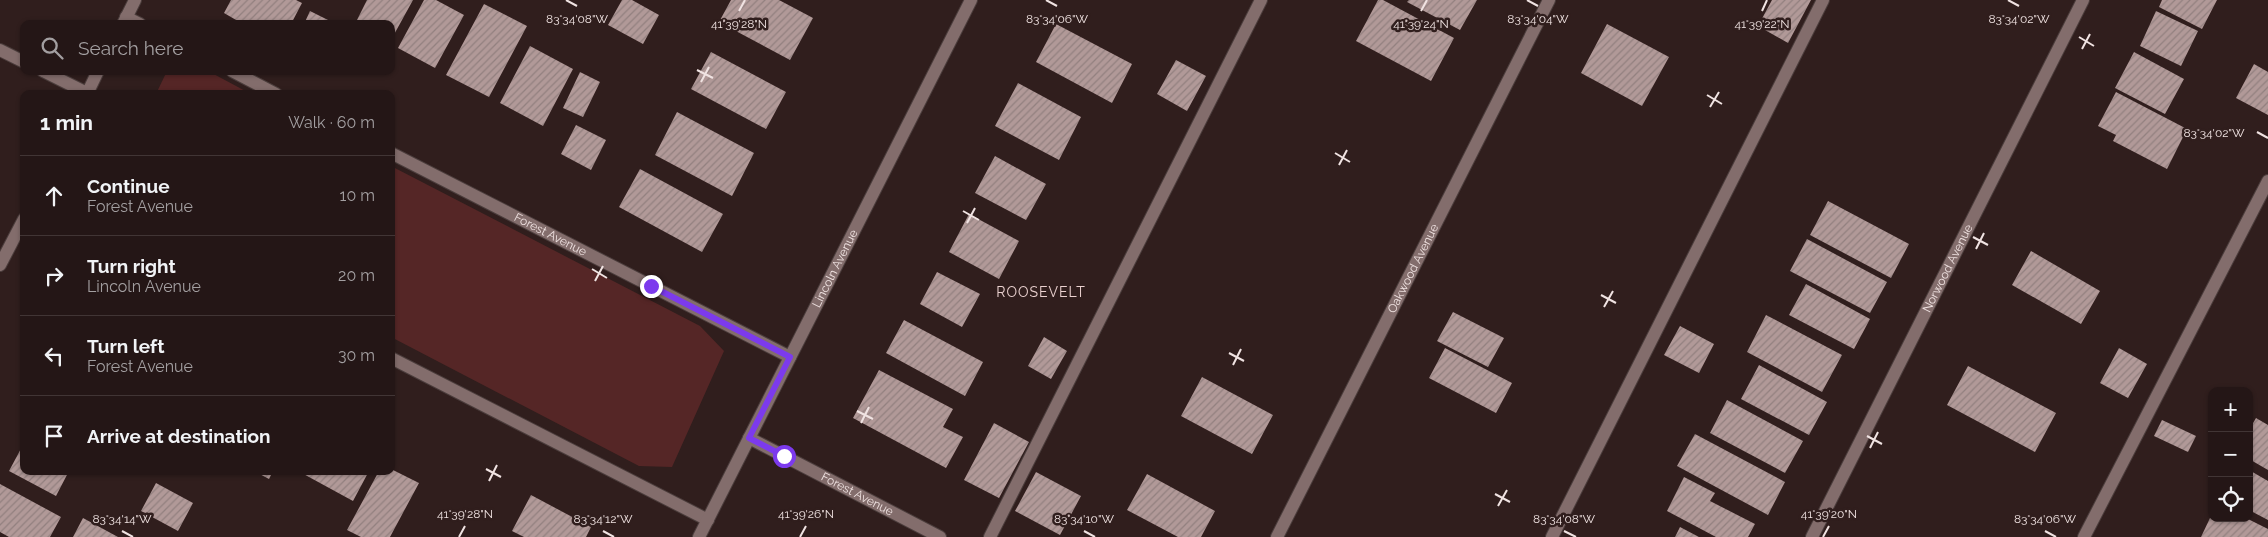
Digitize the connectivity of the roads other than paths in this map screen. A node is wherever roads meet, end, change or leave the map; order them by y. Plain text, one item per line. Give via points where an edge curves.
1 (135, 0) edge
2 (971, 0) edge
3 (1261, 0) edge
4 (1549, 0) edge
5 (1824, 0) edge
6 (2083, 0) edge
7 (124, 20) edge
8 (0, 50) edge
9 (20, 60) edge
10 (51, 75) edge
11 (96, 75) edge
12 (240, 75) edge
13 (79, 90) edge
14 (89, 90) edge
15 (268, 90) edge
16 (395, 155) edge
17 (2268, 180) edge
18 (20, 227) edge
19 (0, 265) edge
20 (790, 357) junction
21 (395, 360) edge
22 (749, 438) junction
23 (708, 520) junction
24 (698, 537) edge
25 (940, 537) edge
26 (990, 537) edge
27 (1277, 537) edge
28 (1552, 537) edge
29 (1812, 537) edge
30 (2084, 537) edge

1 - 7 street
2 - 20 street, Lincoln Avenue
3 - 26 street
4 - 27 street, Oakwood Avenue
5 - 28 street
6 - 29 street, Norwood Avenue
8 - 9 street
10 - 13 street
11 - 14 street
12 - 15 street
16 - 20 street, Forest Avenue
17 - 30 street
18 - 19 street
20 - 22 street, Lincoln Avenue
21 - 23 street
22 - 23 street, Lincoln Avenue
22 - 25 street, Forest Avenue
23 - 24 street, Lincoln Avenue

